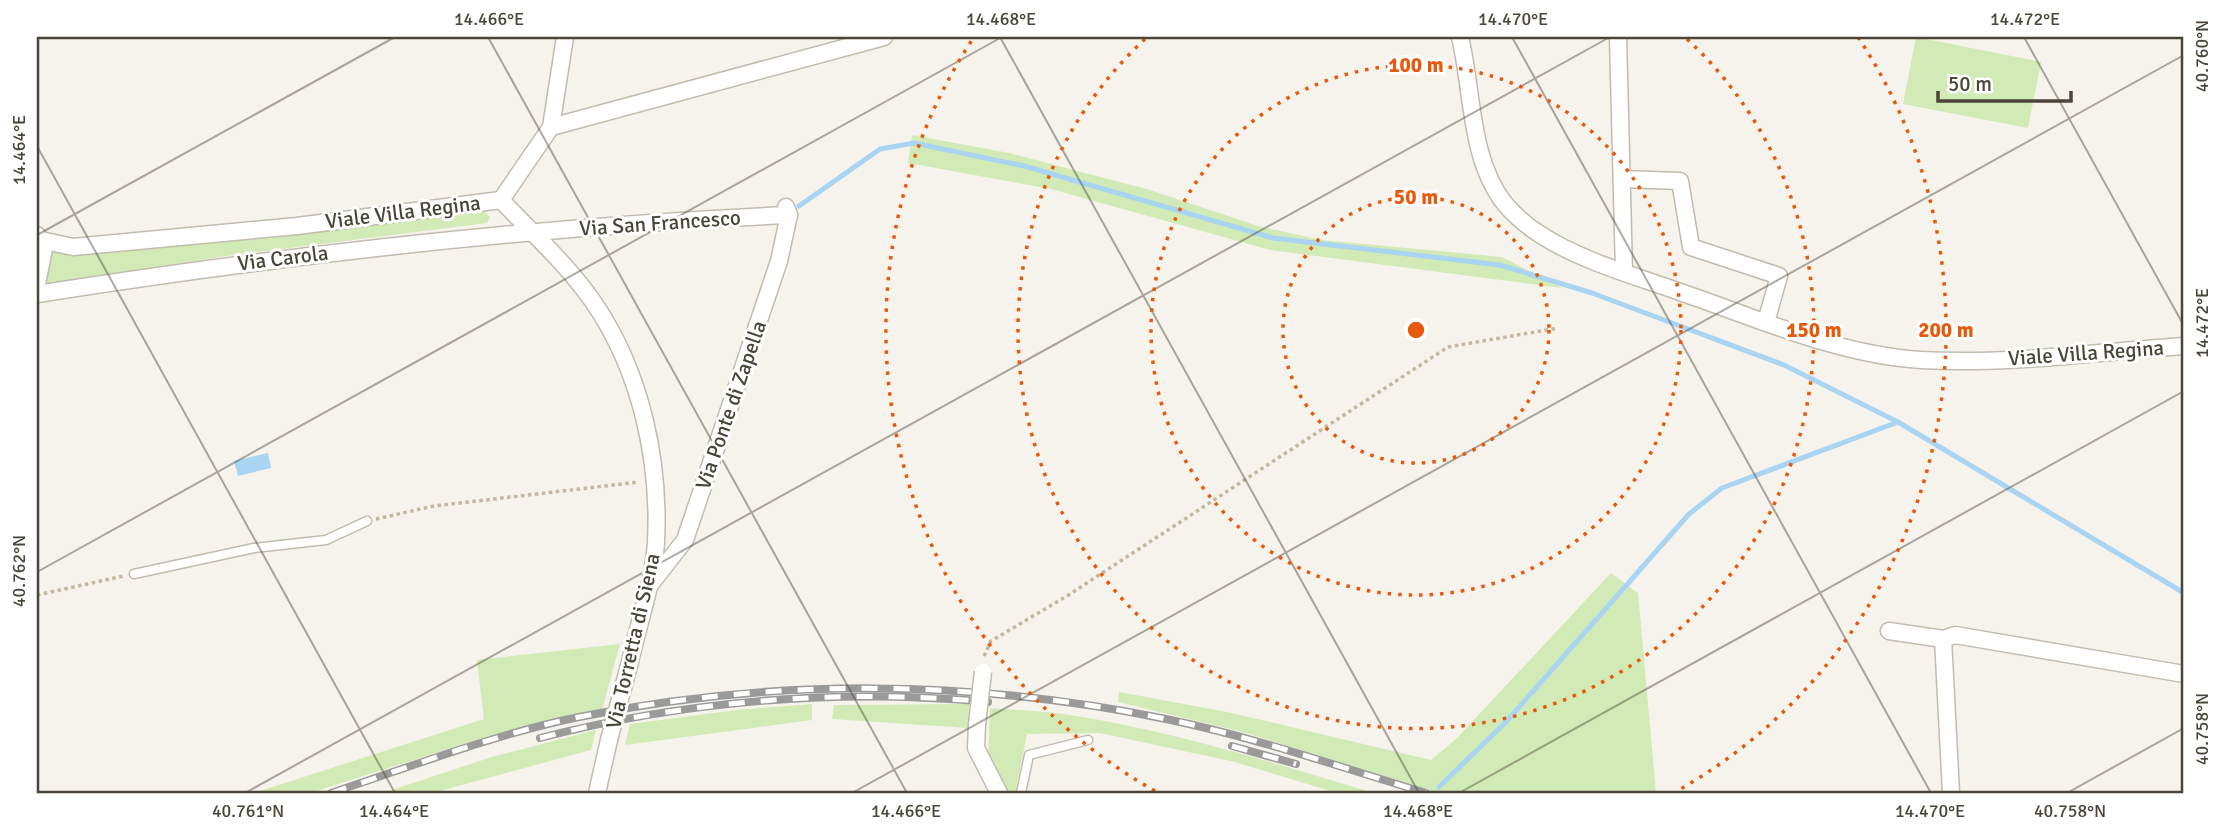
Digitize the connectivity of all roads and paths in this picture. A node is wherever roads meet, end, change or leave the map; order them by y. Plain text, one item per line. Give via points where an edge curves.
1 (565, 37) edge
2 (884, 37) edge
3 (1460, 37) edge
4 (1618, 37) edge
5 (551, 127) junction
6 (1622, 179) junction
7 (501, 200) junction
8 (787, 211) joint
9 (531, 231) junction
10 (39, 238) edge
11 (1624, 272) junction
12 (37, 285) edge
13 (37, 294) edge
14 (1766, 322) junction
15 (1558, 328) dead end
16 (2184, 346) edge
17 (655, 480) junction
18 (367, 521) joint
19 (134, 574) joint
20 (645, 591) junction
21 (37, 595) edge
22 (1889, 631) dead end
23 (1943, 639) junction
24 (983, 672) joint
25 (2184, 674) edge
26 (1088, 740) dead end
27 (597, 793) edge
28 (999, 793) edge
29 (1021, 793) edge
30 (1951, 793) edge

1 - 5 street
2 - 5 street
3 - 11 street, Viale Villa Regina via 1481,150 1504,202 1542,236
4 - 6 street
5 - 7 street, Viale Villa Regina
6 - 11 street
6 - 14 street via 1680,181 1691,247 1779,276
7 - 9 street, Via Torretta di Siena
7 - 10 street, Viale Villa Regina via 297,226 73,247
8 - 9 street, Via San Francesco
8 - 20 street, Via Ponte di Zapella via 779,261 685,540
9 - 13 street, Via Carola via 319,253
9 - 17 street, Via Torretta di Siena via 594,303 621,351 637,392
10 - 12 street via 43,262
11 - 14 street, Viale Villa Regina
14 - 16 street, Viale Villa Regina via 1840,346 1919,360 1997,360
15 - 24 path via 1448,347 991,641
17 - 18 path via 434,506
17 - 20 street, Via Torretta di Siena via 656,544
18 - 19 lane via 326,540 254,548
19 - 21 path
20 - 27 street, Via Torretta di Siena, bridge
22 - 23 street
23 - 25 street via 1955,635
23 - 30 street
24 - 28 street, bridge via 976,748
26 - 29 lane via 1029,755

